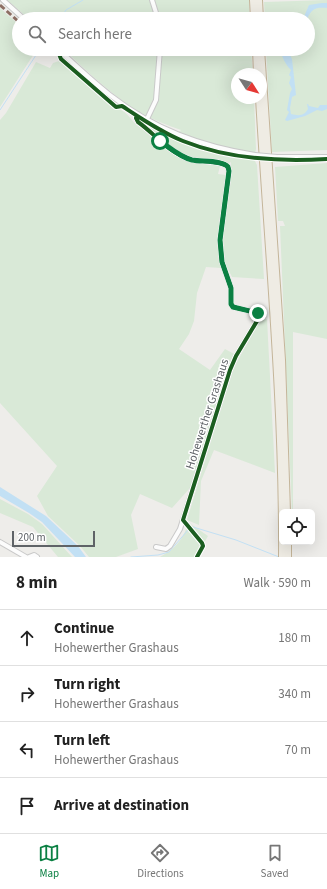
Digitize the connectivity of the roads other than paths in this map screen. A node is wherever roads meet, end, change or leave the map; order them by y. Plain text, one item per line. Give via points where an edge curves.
1 (3, 0) edge
2 (152, 0) edge
3 (253, 0) edge
4 (259, 0) edge
5 (16, 12) edge
6 (156, 12) edge
7 (254, 12) edge
8 (260, 12) edge
9 (66, 56) edge
10 (159, 56) edge
11 (256, 56) edge
12 (261, 56) edge
13 (257, 68) edge
14 (259, 104) edge
15 (138, 114) junction
16 (147, 119) junction
17 (327, 157) edge
18 (288, 509) edge
19 (0, 542) edge
20 (286, 546) edge
21 (156, 547) dead end
22 (26, 557) edge
23 (29, 557) edge
24 (37, 557) edge
25 (282, 557) edge
26 (288, 557) edge

1 - 5 street
2 - 6 street
3 - 7 highway
4 - 8 highway
9 - 15 street via 110,95
10 - 16 street via 156,100
11 - 13 highway
12 - 18 highway via 282,353
14 - 20 highway via 277,361
15 - 16 street
15 - 21 street, Hohewerther Grashaus via 138,122 180,155 198,161 222,163 228,167 220,240 222,262 231,288 231,304 233,307 258,313 260,316 230,370 180,529 170,546 166,549
16 - 17 street, bridge via 190,140 218,148 277,157
19 - 22 street
20 - 25 highway
20 - 26 highway
23 - 24 street

